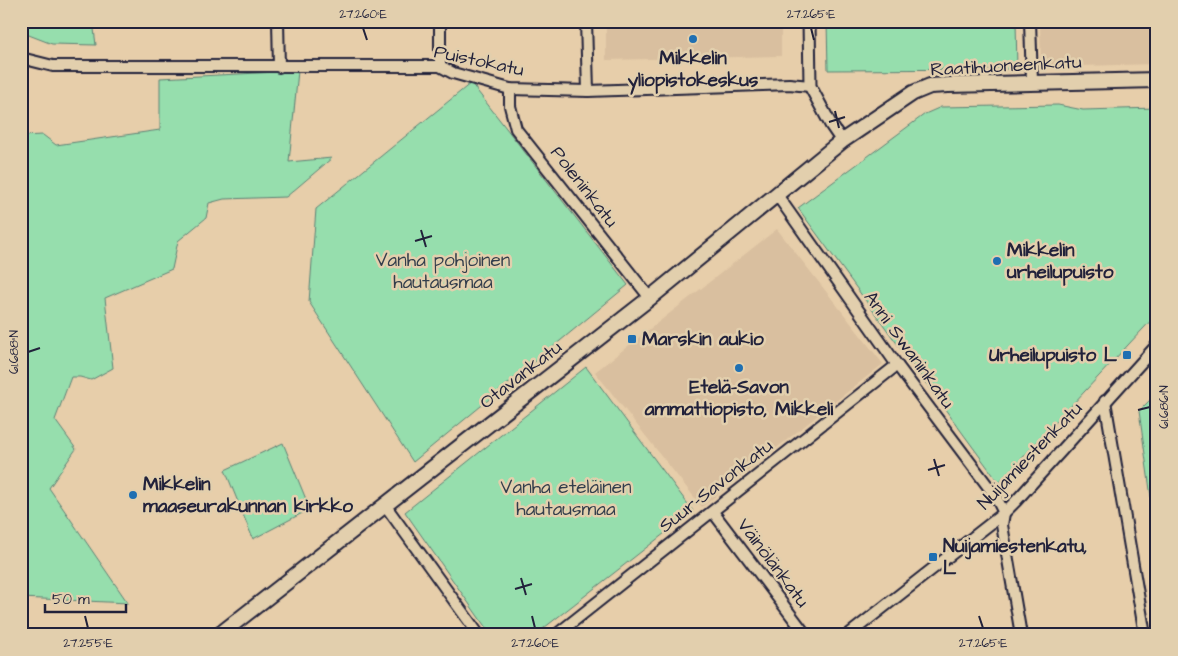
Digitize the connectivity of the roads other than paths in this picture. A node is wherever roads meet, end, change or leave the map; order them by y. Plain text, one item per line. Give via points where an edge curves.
1 (278, 21) edge
2 (440, 21) edge
3 (586, 21) edge
4 (808, 21) edge
5 (1030, 21) edge
6 (21, 58) edge
7 (440, 66) junction
8 (279, 67) junction
9 (1157, 80) edge
10 (1032, 82) junction
11 (810, 86) junction
12 (510, 89) junction
13 (588, 90) junction
14 (842, 141) junction
15 (777, 195) junction
16 (650, 298) junction
17 (1157, 345) edge
18 (897, 365) junction
19 (1105, 401) junction
20 (385, 505) junction
21 (713, 512) junction
22 (1004, 513) junction
23 (220, 635) edge
24 (479, 635) edge
25 (556, 635) edge
26 (806, 635) edge
27 (848, 635) edge
28 (1021, 635) edge
29 (1145, 635) edge

1 - 8 street
2 - 7 street
3 - 13 street
4 - 11 street
5 - 10 street
6 - 8 street, Puistokatu via 53,66
7 - 8 street, Puistokatu
7 - 12 street, Puistokatu via 453,73
9 - 10 main road, Raatihuoneenkatu
10 - 14 main road, Raatihuoneenkatu via 930,86 913,93
11 - 13 street, Puistokatu
11 - 14 street
12 - 13 street, Puistokatu
12 - 16 street, Poleninkatu via 510,106 516,129
14 - 15 main road, Otavankatu
15 - 16 main road, Otavankatu
15 - 18 street, Anni Swaninkatu
16 - 20 main road, Otavankatu
17 - 19 street, Nuijamiestenkatu
18 - 21 street, Suur-Savonkatu
18 - 22 street, Anni Swaninkatu via 996,497
19 - 22 street, Nuijamiestenkatu
19 - 29 street
20 - 23 main road, Otavankatu
20 - 24 street
21 - 25 street, Suur-Savonkatu
21 - 26 street, Väinölänkatu
22 - 27 street, Nuijamiestenkatu
22 - 28 street via 1002,526

